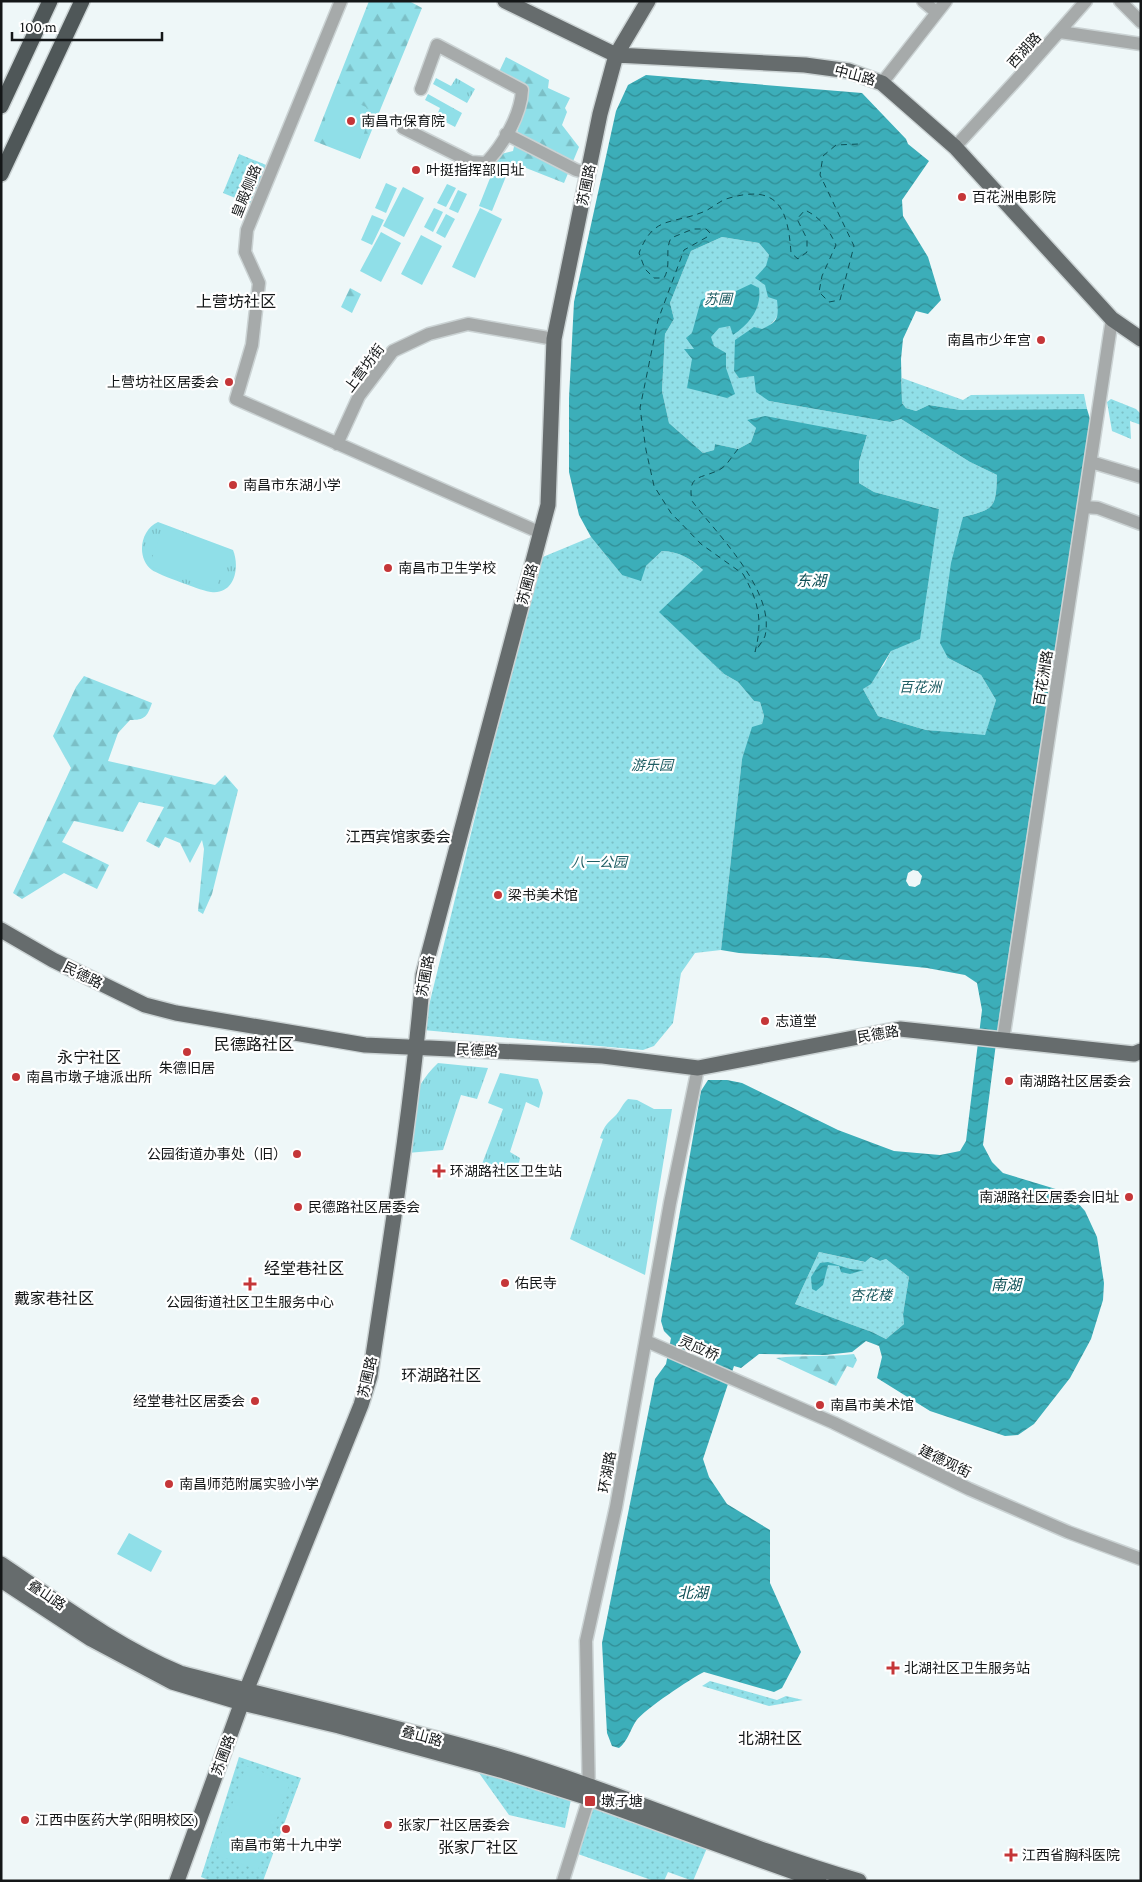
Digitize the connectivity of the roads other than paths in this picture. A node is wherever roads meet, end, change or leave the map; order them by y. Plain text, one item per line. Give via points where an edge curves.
1 (50, 1) edge
2 (82, 1) edge
3 (341, 1) edge
4 (505, 1) edge
5 (648, 1) edge
6 (922, 1) edge
7 (946, 1) edge
8 (1086, 1) edge
9 (1120, 1) edge
10 (936, 12) junction
11 (1141, 22) edge
12 (1063, 33) junction
13 (1141, 44) edge
14 (616, 55) junction
15 (1025, 80) dead end
16 (882, 83) junction
17 (421, 89) dead end
18 (1, 106) edge
19 (403, 128) dead end
20 (506, 134) junction
21 (954, 146) junction
22 (588, 172) junction
23 (1, 174) edge
24 (1112, 320) junction
25 (554, 339) junction
26 (1141, 339) edge
27 (337, 444) junction
28 (1091, 462) junction
29 (1141, 477) edge
30 (1084, 507) junction
31 (1141, 524) edge
32 (541, 533) junction
33 (1, 930) edge
34 (1004, 1040) junction
35 (417, 1048) junction
36 (1141, 1051) edge
37 (698, 1068) junction
38 (646, 1342) junction
39 (739, 1382) joint
40 (1141, 1559) edge
41 (1, 1564) edge
42 (1, 1580) edge
43 (244, 1697) junction
44 (590, 1792) junction
45 (177, 1881) edge
46 (563, 1881) edge
47 (819, 1881) edge
48 (858, 1881) edge

1 - 18 highway
2 - 23 highway
3 - 27 street, 皇殿侧路 via 247,230 244,252 259,283 252,344 236,399
4 - 14 main road, 中山路
5 - 14 main road, 苏圃路
6 - 10 street
7 - 10 street
8 - 12 street
9 - 11 street
10 - 16 street
12 - 13 street
12 - 15 street
12 - 21 street, 西湖路
14 - 16 main road, 中山路 via 805,65 849,71
14 - 22 main road, 苏圃路
16 - 21 main road, 中山路
17 - 20 street via 437,45 522,90 521,104
19 - 20 street via 471,162 486,163 497,152
20 - 22 street via 576,170
21 - 24 main road, 中山路
22 - 25 main road, 苏圃路
24 - 26 main road, 中山路
24 - 28 street, 百花洲路
25 - 27 street, 上营坊街 via 468,324 420,338 393,351 359,396
25 - 32 main road, 苏圃路 via 548,505
27 - 32 street
28 - 29 street
28 - 30 street, 百花洲路
30 - 31 street via 1098,508
30 - 34 street, 百花洲路
32 - 35 main road, 苏圃路 via 423,975
33 - 35 main road, 民德路 via 144,1005 365,1045
34 - 36 main road via 1134,1054
34 - 37 main road, 民德路 via 900,1029
35 - 37 main road, 民德路 via 603,1056
35 - 43 main road, 苏圃路 via 370,1376
37 - 38 street, 环湖路
38 - 39 street, 灵应桥
38 - 44 street, 环湖路 via 616,1507 586,1641
39 - 40 street, 建德观街 via 834,1423 969,1490
41 - 43 main road, 叠山路 via 109,1636 156,1663
42 - 43 main road, 叠山路 via 90,1640 134,1664 172,1682
43 - 44 main road, 叠山路 via 494,1755
43 - 45 main road, 苏圃路
44 - 46 street, 环湖路
44 - 47 main road, 叠山路
44 - 48 main road, 叠山路 via 798,1864

